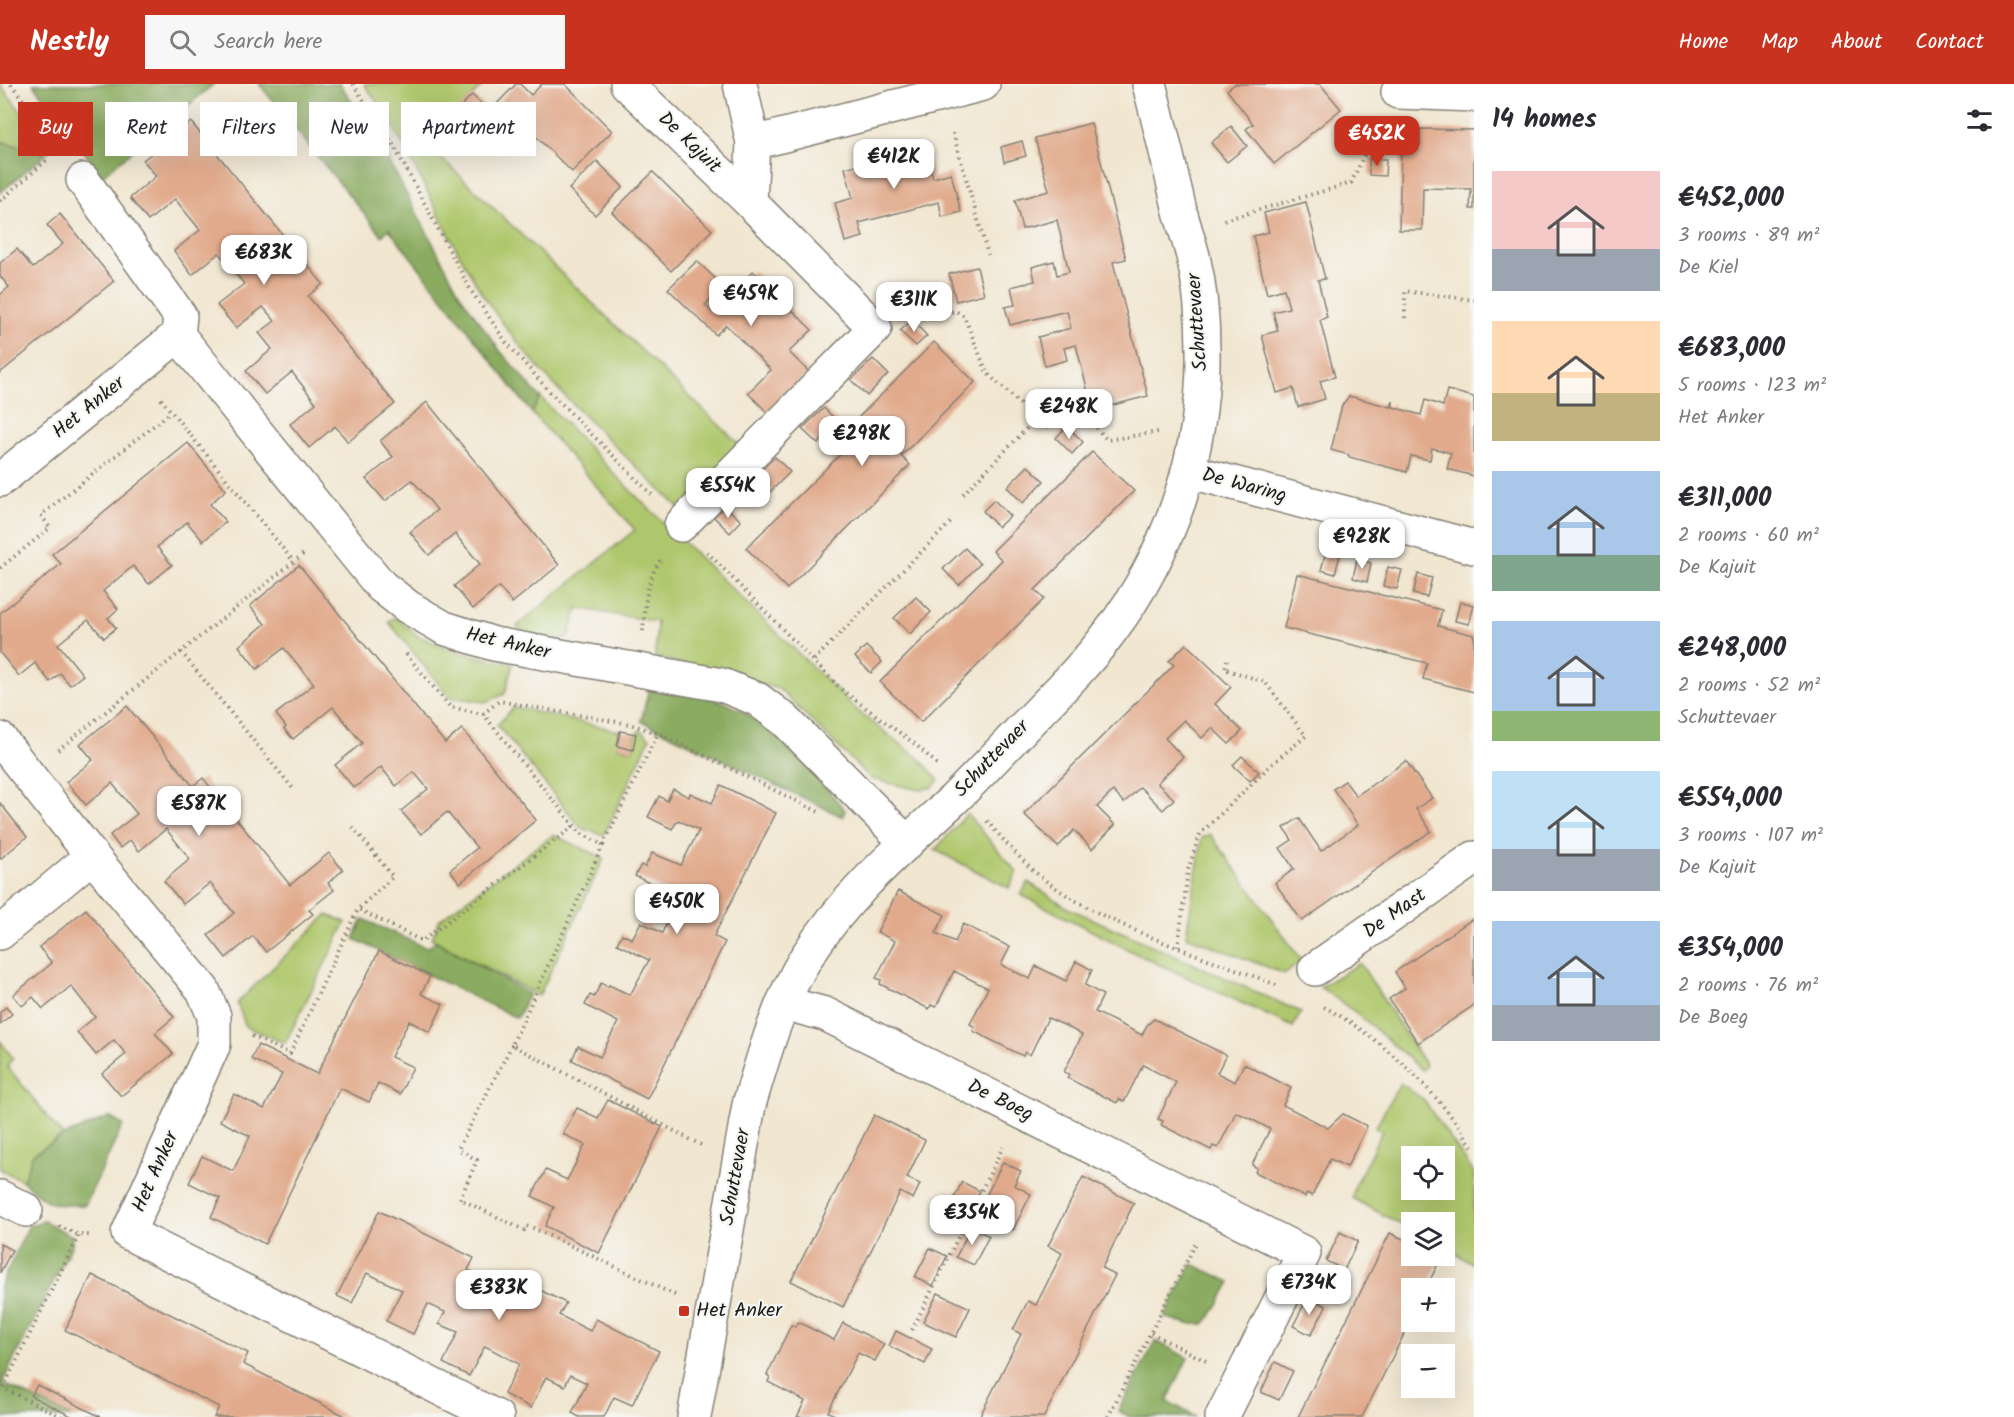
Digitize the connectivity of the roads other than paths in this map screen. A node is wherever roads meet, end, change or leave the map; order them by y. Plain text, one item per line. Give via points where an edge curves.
1 (627, 84) edge
2 (740, 84) edge
3 (983, 84) edge
4 (1149, 84) edge
5 (1474, 95) edge
6 (1390, 104) road end
7 (753, 143) junction
8 (83, 180) road end
9 (750, 202) junction
10 (178, 335) junction
11 (1188, 471) junction
12 (0, 480) edge
13 (685, 529) road end
14 (1474, 547) edge
15 (0, 740) edge
16 (906, 843) junction
17 (92, 856) junction
18 (1474, 858) edge
19 (0, 933) edge
20 (1315, 969) dead end
21 (783, 1003) junction
22 (497, 1417) edge
23 (694, 1417) edge
24 (1222, 1417) edge

1 - 9 street, De Kajuit
2 - 7 street, De Kajuit
3 - 7 street
4 - 11 street, Schuttevaer via 1194,259 1201,316 1201,399
5 - 6 street
7 - 9 street, De Kajuit
8 - 10 street, Het Anker via 180,316
9 - 13 street, De Kajuit via 875,328
10 - 12 street, Het Anker
10 - 16 street, Het Anker via 381,586 408,608 444,628 494,644 722,685 757,699 786,720
11 - 14 street, De Waring
11 - 16 street, Schuttevaer via 1163,543 1111,632 962,792
15 - 17 street, Het Anker
16 - 21 street, Schuttevaer via 837,915 806,957
17 - 19 street
17 - 22 street, Het Anker via 203,990 214,1016 214,1044 128,1233
18 - 20 street, De Mast
21 - 23 street, Schuttevaer via 749,1105
21 - 24 street, De Boeg via 825,1014 1304,1252

